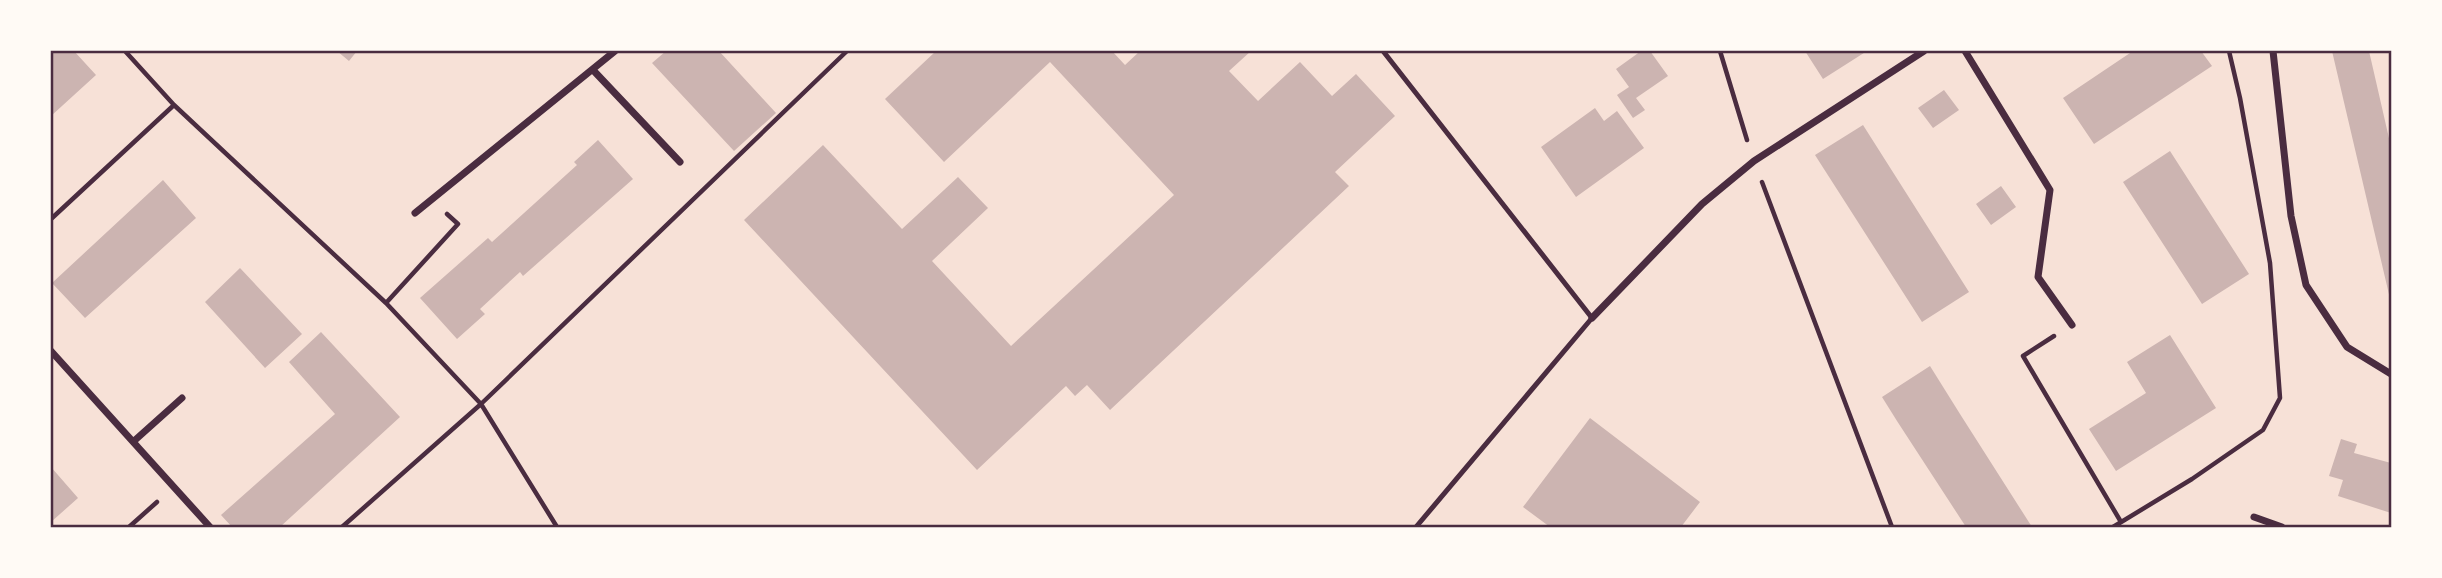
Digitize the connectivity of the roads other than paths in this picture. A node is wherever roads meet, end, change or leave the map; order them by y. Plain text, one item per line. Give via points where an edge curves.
1 (615, 51) edge
2 (1383, 51) edge
3 (1924, 51) edge
4 (1965, 51) edge
5 (2273, 51) edge
6 (593, 71) junction
7 (680, 162) dead end
8 (415, 213) dead end
9 (1592, 317) junction
10 (2071, 326) road end
11 (51, 351) edge
12 (2391, 374) edge
13 (182, 398) dead end
14 (134, 441) junction
15 (2253, 517) dead end
16 (210, 527) edge
17 (1416, 527) edge
18 (2282, 527) edge

1 - 6 street
2 - 9 lane
3 - 9 street via 1754,161 1702,204
4 - 10 street via 2050,190 2038,277
5 - 12 street via 2291,216 2306,285 2347,347
6 - 7 street
6 - 8 street
9 - 17 lane
11 - 14 street
13 - 14 street
14 - 16 street
15 - 18 street

